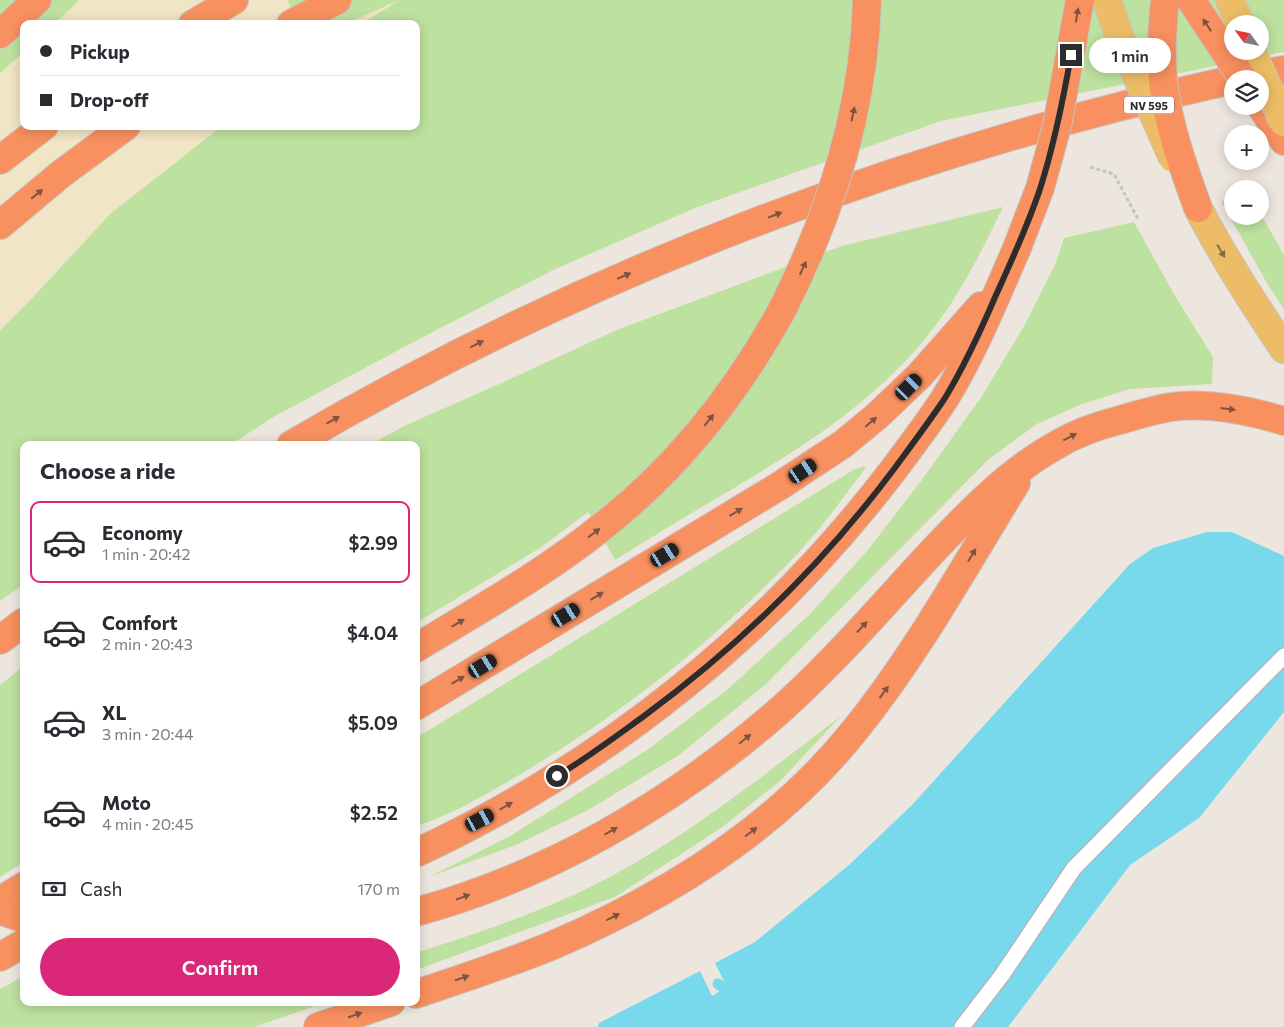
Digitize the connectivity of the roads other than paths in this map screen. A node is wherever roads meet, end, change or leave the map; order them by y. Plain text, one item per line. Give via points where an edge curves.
1 (37, 0) edge
2 (234, 0) edge
3 (337, 0) edge
4 (867, 0) edge
5 (1080, 0) edge
6 (1107, 0) edge
7 (1165, 0) edge
8 (1191, 0) edge
9 (1230, 0) edge
10 (1236, 15) edge
11 (200, 20) edge
12 (299, 20) edge
13 (0, 34) edge
14 (1255, 60) edge
15 (1237, 70) edge
16 (1284, 70) edge
17 (1269, 73) edge
18 (1224, 82) edge
19 (1266, 115) edge
20 (1284, 122) edge
21 (39, 130) edge
22 (121, 130) edge
23 (1284, 142) edge
24 (0, 160) edge
25 (1198, 208) junction
26 (0, 225) edge
27 (1017, 248) junction
28 (1284, 349) edge
29 (1284, 421) edge
30 (298, 441) edge
31 (1029, 463) junction
32 (20, 625) edge
33 (0, 640) edge
34 (420, 646) edge
35 (1284, 656) edge
36 (420, 704) edge
37 (420, 850) edge
38 (20, 888) edge
39 (0, 901) edge
40 (0, 910) edge
41 (420, 911) edge
42 (20, 918) edge
43 (20, 944) edge
44 (0, 957) edge
45 (420, 993) edge
46 (379, 1006) edge
47 (318, 1027) edge
48 (962, 1027) edge

1 - 13 highway
2 - 11 highway
3 - 12 highway
34 -> 4 highway, bridge via 552,564 604,526 690,442 727,397 781,312 817,236 834,188 849,138 860,78
27 -> 5 highway, bridge via 1040,188 1058,126
6 - 25 main road, NV 595, bridge via 1152,112
7 - 25 highway, bridge via 1162,29 1164,83 1180,158
15 -> 8 highway, bridge
9 - 10 main road
14 - 20 main road, bridge
16 - 17 highway
30 -> 18 highway via 484,340 683,251 825,197 950,156 1122,106
19 - 23 highway
21 - 24 highway
26 -> 22 highway
25 -> 28 main road, NV 595 via 1231,267
36 -> 27 highway via 781,485 859,431 919,376 960,332
37 -> 27 highway via 518,799 616,737 708,666 797,584 866,506 945,398 974,345
31 -> 29 highway via 1089,428 1171,407 1223,408
41 -> 31 highway via 550,862 631,819 692,780 796,696 961,521
45 -> 31 highway via 541,950 658,894 695,871 789,799 830,758 870,710 925,633
32 - 33 highway
35 - 48 lane via 1074,868 1002,975
38 - 39 highway
40 - 42 highway
43 - 44 highway
47 -> 46 highway

